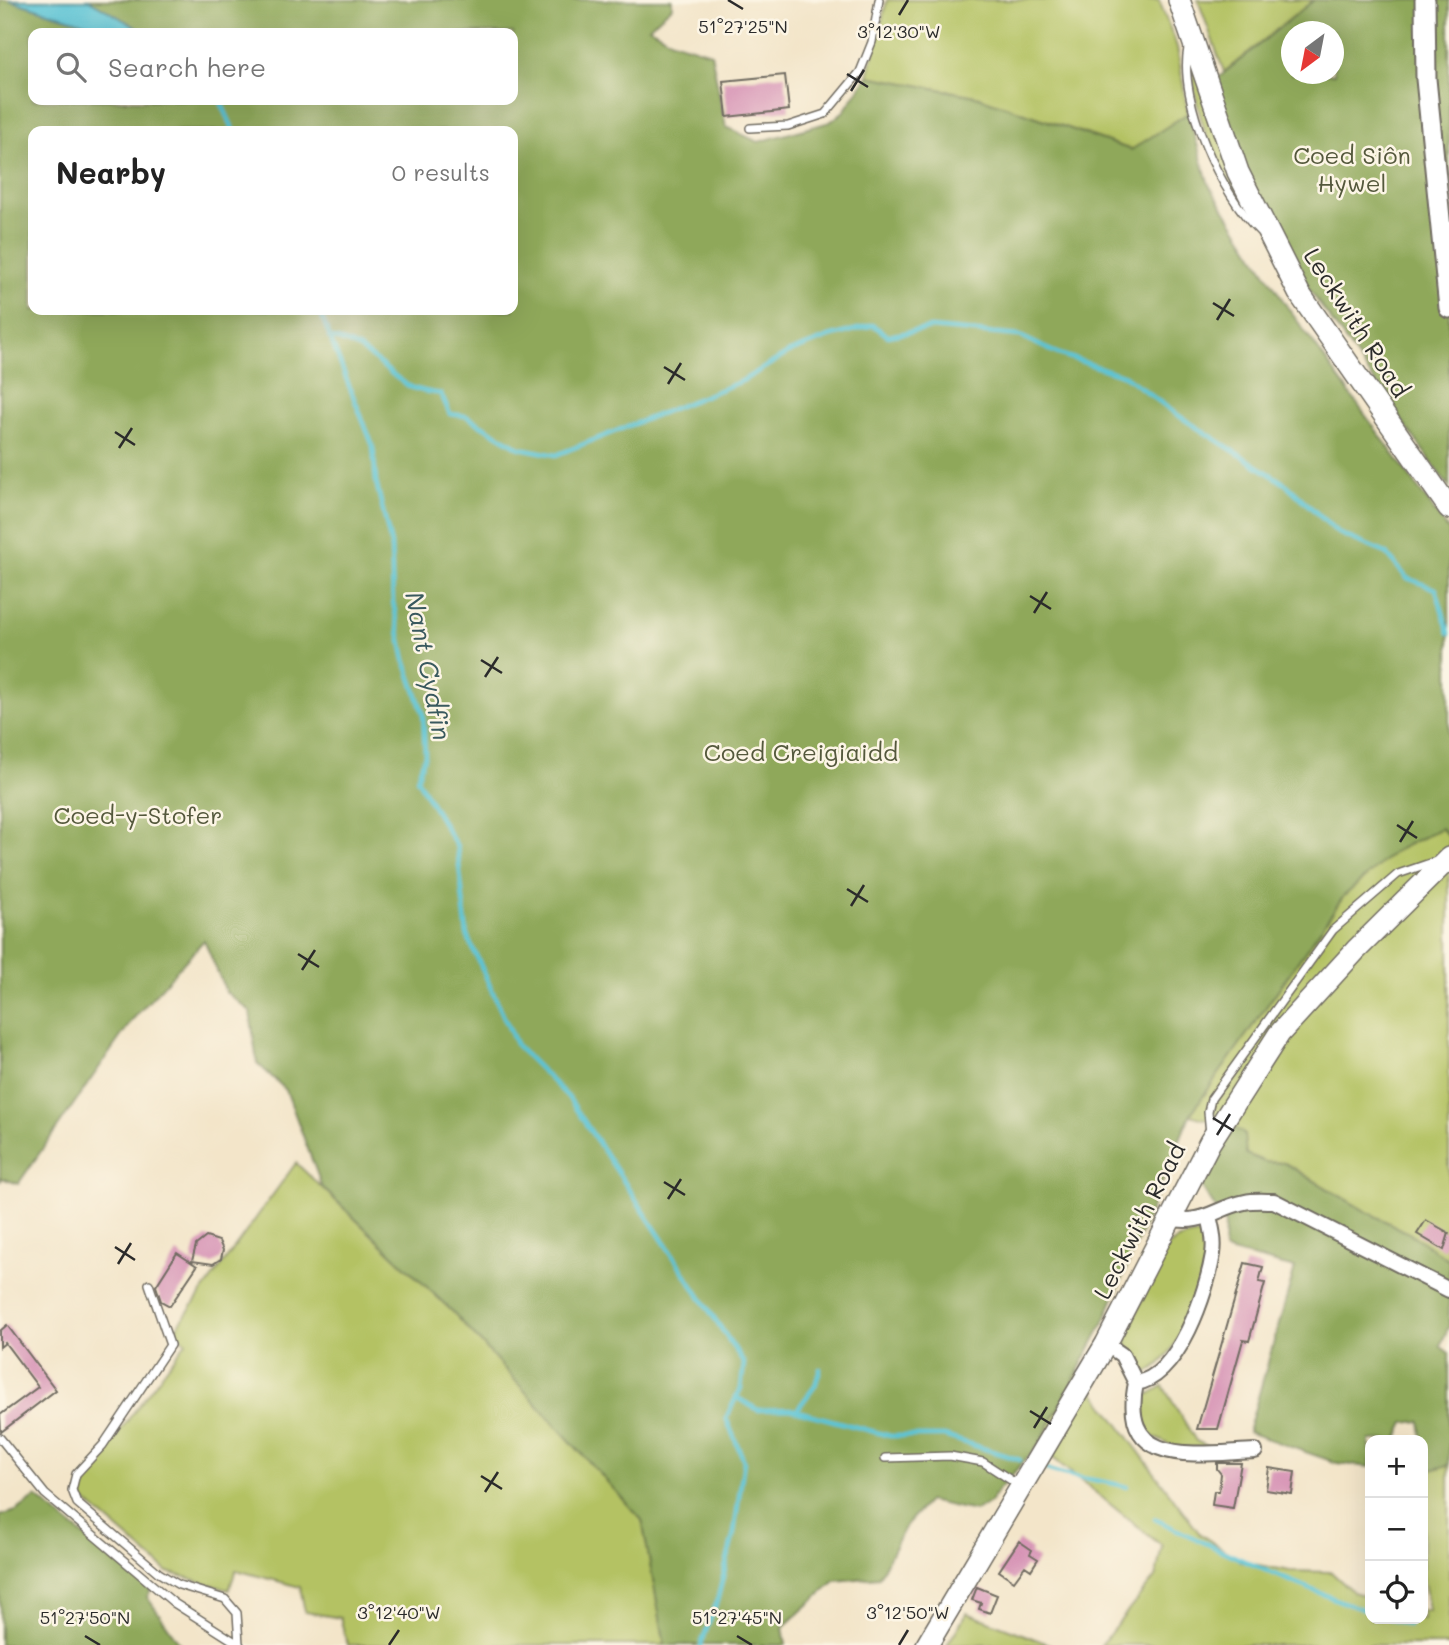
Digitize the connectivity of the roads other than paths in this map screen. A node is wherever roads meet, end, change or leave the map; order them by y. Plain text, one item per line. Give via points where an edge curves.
1 (879, 0) edge
2 (1180, 0) edge
3 (1425, 0) edge
4 (750, 128) dead end
5 (1449, 308) edge
6 (1449, 508) edge
7 (1449, 857) edge
8 (1210, 1142) junction
9 (1209, 1216) junction
10 (1169, 1218) junction
11 (149, 1284) dead end
12 (1449, 1290) edge
13 (1105, 1344) junction
14 (1136, 1383) junction
15 (0, 1438) edge
16 (1255, 1451) dead end
17 (885, 1458) dead end
18 (1020, 1486) junction
19 (240, 1645) edge
20 (927, 1645) edge

1 - 4 lane via 872,42 860,72 825,114 788,126
2 - 6 main road, Leckwith Road via 1238,172 1299,293
3 - 5 street via 1426,79
7 - 8 main road, Leckwith Road via 1279,1034
7 - 8 lane via 1398,874 1333,930 1211,1099
8 - 10 main road, Leckwith Road
9 - 10 street via 1185,1222
9 - 12 street via 1245,1202 1274,1201
9 - 14 street via 1213,1253 1189,1328 1154,1377
10 - 13 main road, Leckwith Road
11 - 19 lane via 170,1345 103,1445 76,1474 72,1490 77,1503 159,1573 179,1585 225,1599 237,1613
13 - 14 street via 1122,1355
13 - 18 main road, Leckwith Road
14 - 16 street via 1134,1422 1156,1447 1174,1454
15 - 19 lane via 45,1494 174,1603
17 - 18 lane via 950,1456 983,1462
18 - 20 main road, Leckwith Road

